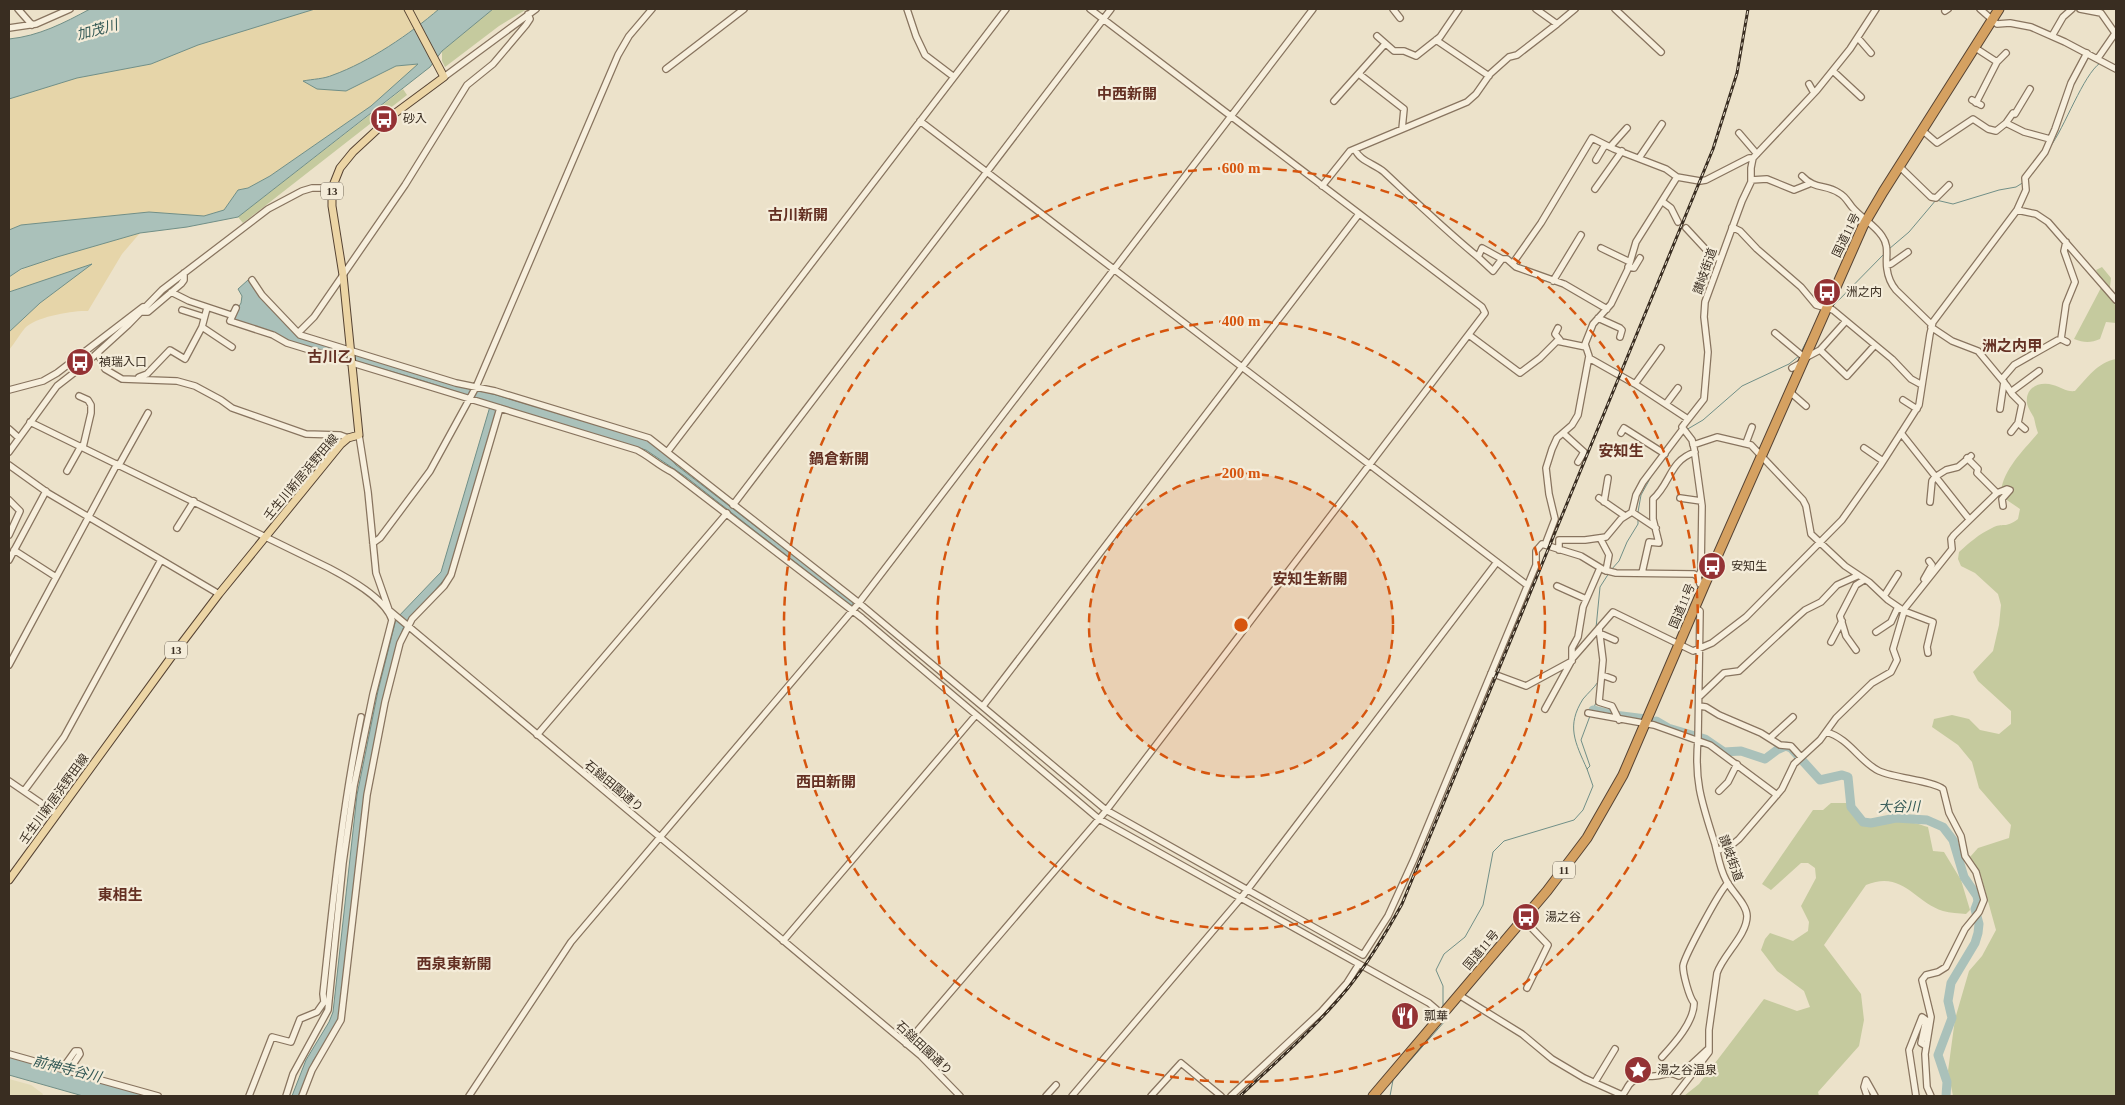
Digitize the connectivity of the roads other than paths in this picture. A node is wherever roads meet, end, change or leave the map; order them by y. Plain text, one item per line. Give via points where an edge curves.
1 (18, 9) edge
2 (70, 9) edge
3 (408, 9) edge
4 (536, 9) edge
5 (652, 9) edge
6 (744, 9) edge
7 (907, 9) edge
8 (1006, 9) edge
9 (1090, 9) edge
10 (1112, 9) edge
11 (1313, 9) edge
12 (1393, 9) edge
13 (1460, 9) edge
14 (1536, 9) edge
15 (1575, 9) edge
16 (1615, 9) edge
17 (1876, 9) edge
18 (1980, 9) edge
19 (1999, 9) edge
20 (2072, 9) edge
21 (2080, 9) edge
22 (528, 14) junction
23 (1400, 18) dead end
24 (1104, 19) junction
25 (1992, 20) junction
26 (1867, 22) junction
27 (32, 24) junction
28 (1557, 24) junction
29 (9, 28) edge
30 (1873, 29) dead end
31 (2116, 33) edge
32 (1377, 36) dead end
33 (2052, 36) junction
34 (1858, 38) junction
35 (1436, 40) junction
36 (1385, 44) junction
37 (1974, 47) junction
38 (1662, 52) dead end
39 (1871, 53) dead end
40 (2007, 53) dead end
41 (2087, 53) junction
42 (2098, 58) junction
43 (1997, 62) junction
44 (666, 69) dead end
45 (2116, 69) edge
46 (1833, 71) junction
47 (442, 74) junction
48 (1359, 74) junction
49 (1489, 76) junction
50 (954, 77) junction
51 (1809, 84) dead end
52 (2030, 89) dead end
53 (1814, 94) junction
54 (1861, 97) dead end
55 (1334, 101) dead end
56 (1976, 103) dead end
57 (1231, 116) junction
58 (920, 121) junction
59 (2006, 123) junction
60 (1662, 124) dead end
61 (1628, 128) dead end
62 (1402, 129) junction
63 (1922, 130) junction
64 (1739, 133) dead end
65 (2050, 139) junction
66 (1608, 146) junction
67 (1355, 149) junction
68 (1622, 151) junction
69 (1755, 156) junction
70 (1639, 158) junction
71 (1596, 160) dead end
72 (1899, 166) junction
73 (987, 172) junction
74 (1802, 176) dead end
75 (1677, 177) junction
76 (1751, 180) junction
77 (1809, 184) junction
78 (1949, 185) dead end
79 (1322, 186) junction
80 (332, 188) junction
81 (1595, 189) dead end
82 (1662, 202) junction
83 (2017, 210) junction
84 (1359, 214) junction
85 (1866, 220) junction
86 (1678, 222) dead end
87 (1732, 227) junction
88 (1686, 228) dead end
89 (1581, 235) dead end
90 (2066, 242) junction
91 (1601, 248) dead end
92 (1908, 252) dead end
93 (1478, 257) junction
94 (1640, 258) dead end
95 (1502, 259) junction
96 (1720, 259) junction
97 (1513, 263) junction
98 (1629, 264) junction
99 (1887, 265) junction
100 (1114, 269) junction
101 (184, 273) junction
102 (343, 275) junction
103 (252, 280) dead end
104 (1553, 281) junction
105 (171, 292) junction
106 (2116, 300) edge
107 (149, 302) junction
108 (208, 308) junction
109 (236, 308) dead end
110 (1826, 308) junction
111 (1607, 309) junction
112 (182, 310) dead end
113 (141, 312) junction
114 (231, 315) junction
115 (204, 317) junction
116 (1598, 318) junction
117 (1846, 321) junction
118 (1932, 326) junction
119 (202, 327) junction
120 (1558, 328) dead end
121 (1775, 333) dead end
122 (298, 334) junction
123 (1469, 335) junction
124 (1620, 337) dead end
125 (2061, 339) junction
126 (1560, 340) junction
127 (2067, 342) dead end
128 (1875, 345) junction
129 (232, 347) dead end
130 (1586, 347) junction
131 (1661, 348) dead end
132 (1820, 350) junction
133 (351, 351) junction
134 (98, 352) junction
135 (1589, 358) junction
136 (1804, 360) junction
137 (352, 363) junction
138 (1242, 367) junction
139 (1792, 368) dead end
140 (2039, 371) dead end
141 (135, 379) junction
142 (2003, 381) junction
143 (1635, 384) junction
144 (1922, 385) junction
145 (476, 388) junction
146 (1678, 388) dead end
147 (9, 390) edge
148 (2012, 391) junction
149 (1790, 392) junction
150 (79, 396) dead end
151 (470, 398) junction
152 (1903, 400) dead end
153 (1666, 404) junction
154 (1806, 406) dead end
155 (500, 408) junction
156 (1917, 409) junction
157 (2000, 409) dead end
158 (148, 413) dead end
159 (1688, 419) junction
160 (30, 422) junction
161 (2018, 423) junction
162 (1752, 427) dead end
163 (9, 429) edge
164 (1683, 429) junction
165 (2025, 430) dead end
166 (2012, 432) dead end
167 (1563, 433) junction
168 (1621, 433) dead end
169 (1901, 433) junction
170 (359, 434) junction
171 (18, 438) junction
172 (348, 438) junction
173 (1746, 443) junction
174 (1693, 444) junction
175 (82, 447) junction
176 (1864, 448) dead end
177 (668, 451) junction
178 (9, 452) edge
179 (1695, 452) junction
180 (1666, 454) junction
181 (1763, 456) junction
182 (1883, 461) junction
183 (1578, 462) dead end
184 (9, 464) edge
185 (118, 464) junction
186 (1369, 465) junction
187 (67, 471) dead end
188 (1935, 477) junction
189 (1608, 478) dead end
190 (46, 491) junction
191 (1997, 493) junction
192 (1680, 498) dead end
193 (9, 500) edge
194 (194, 501) junction
195 (1701, 501) junction
196 (1930, 502) dead end
197 (733, 505) junction
198 (2003, 506) dead end
199 (1632, 512) junction
200 (726, 513) junction
201 (1625, 516) junction
202 (88, 517) junction
203 (1970, 519) junction
204 (177, 528) dead end
205 (1656, 528) junction
206 (9, 535) edge
207 (265, 537) junction
208 (1600, 538) junction
209 (1820, 542) junction
210 (9, 543) edge
211 (373, 543) junction
212 (1545, 545) junction
213 (15, 549) junction
214 (1558, 550) junction
215 (9, 560) edge
216 (161, 560) junction
217 (1929, 561) dead end
218 (1497, 562) junction
219 (1600, 568) junction
220 (1606, 571) junction
221 (1642, 573) junction
222 (1898, 574) dead end
223 (1857, 576) junction
224 (56, 577) junction
225 (1698, 577) junction
226 (1864, 580) junction
227 (1925, 582) junction
228 (1527, 585) junction
229 (1557, 586) dead end
230 (1704, 586) junction
231 (219, 594) junction
232 (1884, 596) junction
233 (1586, 599) junction
234 (859, 604) junction
235 (1695, 607) junction
236 (1898, 607) junction
237 (389, 610) junction
238 (853, 610) junction
239 (1904, 611) junction
240 (1842, 621) junction
241 (408, 626) junction
242 (1886, 626) junction
243 (1599, 630) junction
244 (1876, 632) dead end
245 (1897, 634) junction
246 (1615, 640) dead end
247 (1831, 642) dead end
248 (1679, 645) junction
249 (9, 648) edge
250 (1700, 648) junction
251 (1856, 650) dead end
252 (16, 651) junction
253 (1928, 653) dead end
254 (1572, 660) junction
255 (9, 665) edge
256 (1491, 674) junction
257 (1602, 675) junction
258 (1613, 679) dead end
259 (1699, 697) junction
260 (982, 706) junction
261 (1699, 706) junction
262 (1545, 709) dead end
263 (1588, 713) dead end
264 (976, 715) junction
265 (361, 717) dead end
266 (1793, 717) dead end
267 (1619, 720) junction
268 (1647, 723) junction
269 (1826, 732) junction
270 (537, 735) junction
271 (1698, 738) junction
272 (1770, 738) junction
273 (1801, 757) junction
274 (1737, 764) junction
275 (9, 781) edge
276 (24, 791) junction
277 (1719, 791) dead end
278 (1777, 794) junction
279 (57, 814) junction
280 (1102, 814) junction
281 (660, 838) junction
282 (1716, 851) junction
283 (9, 880) edge
284 (1728, 883) junction
285 (1244, 894) junction
286 (1523, 919) junction
287 (784, 941) junction
288 (1359, 964) junction
289 (1527, 988) dead end
290 (1459, 995) junction
291 (326, 1002) junction
292 (1442, 1015) junction
293 (906, 1044) junction
294 (1926, 1046) junction
295 (1614, 1048) dead end
296 (1709, 1049) junction
297 (9, 1054) edge
298 (1662, 1057) dead end
299 (1595, 1082) junction
300 (1056, 1085) dead end
301 (1622, 1095) edge
302 (158, 1096) edge
303 (249, 1096) edge
304 (286, 1096) edge
305 (302, 1096) edge
306 (469, 1096) edge
307 (960, 1096) edge
308 (1046, 1096) edge
309 (1072, 1096) edge
310 (1151, 1096) edge
311 (1220, 1096) edge
312 (1231, 1096) edge
313 (1373, 1096) edge
314 (1675, 1096) edge
315 (1867, 1096) edge
316 (1875, 1096) edge
317 (1916, 1096) edge
318 (1931, 1096) edge

1 - 27 street
2 - 27 street
3 - 47 main road
4 - 22 street
5 - 145 street via 618,55
6 - 44 street
7 - 50 street via 925,55
8 - 50 street
9 - 24 street
10 - 24 street
11 - 57 street
12 - 23 street
13 - 35 street
14 - 28 street
15 - 28 street
16 - 38 street
17 - 26 street
18 - 25 street
19 - 25 highway, 国道11号 / 11
20 - 33 street
21 - 31 street via 2101,14
22 - 47 street via 488,46
22 - 102 street via 530,18 526,25 493,64 467,85 405,185
24 - 57 street
24 - 73 street
25 - 33 street via 1997,24 2024,25
25 - 37 highway, 国道11号 / 11
26 - 30 street
26 - 34 street
27 - 29 street
28 - 49 street via 1509,57
31 - 42 street
32 - 36 street
33 - 41 street
34 - 39 street
34 - 46 street
35 - 36 street via 1416,56 1404,51 1394,52
35 - 49 street
36 - 48 street
37 - 43 street
37 - 63 highway, 国道11号 / 11
40 - 43 street
41 - 42 street
41 - 65 street via 2071,83
42 - 45 street
43 - 56 street
46 - 53 street
46 - 54 street
47 - 80 main road, 13 via 353,152 340,168
48 - 55 street
48 - 62 street via 1404,109
49 - 62 street via 1465,104
50 - 58 street
51 - 53 street
52 - 59 street
53 - 69 street
57 - 79 street
57 - 100 street
58 - 73 street
58 - 177 street
59 - 63 street via 1992,131 1973,119 1937,143
59 - 65 street
60 - 70 street
61 - 66 street
62 - 67 street
63 - 72 highway, 国道11号 / 11
64 - 69 street
65 - 83 street via 2045,152 2025,178 2026,190
66 - 68 street
66 - 71 street
66 - 97 street via 1592,138 1542,223
67 - 79 street
67 - 93 street via 1360,157 1377,166 1433,220
68 - 70 street
68 - 81 street
69 - 75 street via 1703,181
69 - 76 street, 讃岐街道
70 - 75 street
72 - 78 street via 1931,197 1936,198
72 - 85 highway, 国道11号 / 11
73 - 100 street
73 - 197 street
74 - 77 street
75 - 82 street
76 - 77 street via 1767,179 1791,190
76 - 87 street, 讃岐街道
77 - 85 street via 1840,193
79 - 84 street
80 - 101 street via 302,191 268,209
80 - 102 main road, 13
82 - 86 street via 1671,208
82 - 98 street via 1636,242
83 - 90 street via 2036,214
83 - 118 street
84 - 123 street via 1482,307 1483,317
84 - 138 street
85 - 99 street via 1886,242
85 - 110 highway, 国道11号 / 11
87 - 96 street, 讃岐街道
87 - 110 street via 1801,287 1816,305
88 - 96 street via 1711,255
89 - 104 street
90 - 106 street
90 - 125 street via 2064,251 2075,287 2068,299
91 - 98 street
92 - 99 street
93 - 95 street via 1482,248
93 - 95 street via 1494,271
94 - 98 street via 1634,268
95 - 97 street via 1507,258
96 - 159 street, 讃岐街道 via 1704,310 1708,352 1705,395
97 - 104 street
98 - 111 street
99 - 118 street via 1896,290
100 - 138 street
100 - 234 street
101 - 105 street via 184,280
101 - 107 street
102 - 122 street
102 - 133 main road, 13
103 - 122 street
104 - 111 street
105 - 108 street
105 - 113 street via 148,312
107 - 113 street
107 - 147 street via 58,373 43,381
108 - 114 street
108 - 115 street
109 - 114 street
110 - 117 street
110 - 136 highway, 国道11号 / 11
111 - 116 street
112 - 115 street
113 - 134 street
114 - 137 street via 230,321
115 - 119 street
116 - 124 street via 1620,328
116 - 130 street
117 - 128 street
117 - 132 street
118 - 142 street via 1952,341 1978,351
118 - 144 street
119 - 129 street
119 - 141 street via 185,359 170,350 147,374
120 - 126 street via 1555,334
121 - 136 street
122 - 133 street
123 - 126 street via 1520,373
123 - 186 street
125 - 127 street
125 - 142 street via 2014,365
126 - 130 street
128 - 132 street via 1847,376
128 - 144 street via 1911,379
130 - 135 street
131 - 143 street
132 - 136 street
133 - 137 main road, 13
133 - 145 street
134 - 141 street via 105,369 122,379
134 - 160 street via 57,386
135 - 143 street
135 - 167 street via 1578,415
136 - 139 street
136 - 149 highway, 国道11号 / 11
137 - 151 street
137 - 170 main road, 13
138 - 186 street
138 - 260 street
140 - 148 street
141 - 172 street via 166,379 189,384 232,408 306,434
142 - 148 street
142 - 157 street
143 - 153 street
144 - 156 street
145 - 151 street
145 - 177 street via 642,436
146 - 153 street
148 - 161 street via 2023,407
149 - 154 street
149 - 181 highway, 国道11号 / 11
150 - 175 street via 91,405
151 - 155 street
151 - 211 street via 430,471
152 - 156 street
153 - 159 street
155 - 200 street via 636,450 672,472
155 - 241 street via 451,575
156 - 169 street
158 - 185 street
159 - 164 street, 讃岐街道
160 - 171 street
160 - 175 street, 石鎚田園通り
161 - 165 street
161 - 166 street
162 - 173 street
163 - 171 street
164 - 174 street
164 - 180 street, 讃岐街道
167 - 183 street via 1584,452
167 - 212 street via 1554,445 1546,468 1555,519
168 - 180 street via 1624,428
169 - 182 street
169 - 188 street
170 - 172 main road, 壬生川新居浜野田線
170 - 211 street
171 - 178 street
172 - 207 main road, 壬生川新居浜野田線 / 13
173 - 174 street via 1717,437
173 - 181 street
174 - 179 street
175 - 185 street, 石鎚田園通り
175 - 187 street
176 - 182 street
177 - 197 street
179 - 195 street
179 - 205 street via 1674,465 1661,492 1653,499
180 - 199 street, 讃岐街道 via 1643,482
181 - 209 street via 1803,500 1811,534
181 - 230 highway, 国道11号 / 11
182 - 209 street via 1842,520
184 - 190 street
185 - 194 street, 石鎚田園通り
185 - 202 street
186 - 218 street
186 - 280 street
188 - 191 street via 1958,467 1969,457 1978,469 1977,473
188 - 196 street
188 - 203 street
189 - 201 street via 1601,500
190 - 202 street
190 - 213 street
191 - 198 street via 2010,490 2002,499
191 - 203 street
192 - 195 street
193 - 206 street via 20,511
194 - 204 street
194 - 207 street, 石鎚田園通り
195 - 225 street via 1701,571
197 - 234 street
199 - 201 street
199 - 205 street
200 - 238 street
200 - 270 street
201 - 208 street
202 - 216 street
202 - 224 street
203 - 227 street via 1951,539 1952,549
205 - 221 street via 1659,543 1649,542
207 - 231 main road, 壬生川新居浜野田線 / 13
207 - 237 street, 石鎚田園通り via 343,575
208 - 214 street via 1560,540
208 - 220 street via 1609,555
209 - 223 street
209 - 250 street via 1746,617 1712,643
210 - 213 street
211 - 237 street via 376,573
212 - 214 street
212 - 228 street via 1536,551 1536,565
213 - 215 street
213 - 224 street
214 - 219 street via 1581,556
216 - 231 street
216 - 276 street via 64,737
217 - 227 street via 1932,565
218 - 228 street
218 - 285 street
219 - 220 street
219 - 233 street
220 - 221 street
221 - 225 street via 1686,573
222 - 232 street
223 - 226 street
223 - 259 street via 1837,585 1739,671 1724,673
224 - 252 street
225 - 230 street
226 - 232 street
226 - 240 street via 1856,585 1840,616
227 - 239 street
228 - 256 street
229 - 233 street
230 - 235 highway, 国道11号 / 11
231 - 279 main road, 壬生川新居浜野田線 / 13
232 - 236 street
233 - 254 street via 1578,638 1572,648
234 - 238 street
234 - 260 street
235 - 248 highway, 国道11号 / 11
235 - 250 street, 讃岐街道 via 1700,611
236 - 239 street
236 - 242 street
237 - 241 street, 石鎚田園通り
237 - 291 street via 392,620 354,786
238 - 264 street
238 - 281 street
239 - 245 street
239 - 253 street via 1933,622
240 - 247 street
240 - 251 street via 1846,636
241 - 270 street, 石鎚田園通り
241 - 305 street via 400,643 387,695 367,795 342,1015 312,1070
242 - 244 street
242 - 245 street
243 - 246 street
243 - 248 street via 1615,612
243 - 254 street
243 - 257 street
245 - 269 street via 1893,648 1897,660 1891,672 1872,683
248 - 250 street via 1693,652
248 - 268 highway, 国道11号 / 11
249 - 252 street
250 - 259 street, 讃岐街道
252 - 255 street
254 - 256 street via 1526,686
254 - 262 street
256 - 285 street via 1399,893 1363,955
257 - 258 street
257 - 267 street via 1599,702 1612,706
259 - 261 street, 讃岐街道
260 - 280 street
261 - 271 street, 讃岐街道
261 - 272 street
263 - 267 street
264 - 280 street
264 - 287 street
265 - 291 street via 348,781 338,860 323,994
266 - 272 street
267 - 268 street
268 - 271 street
268 - 286 highway, 国道11号 / 11 via 1624,775 1599,819 1569,864
269 - 273 street
269 - 294 street via 1837,736 1877,770 1936,784 1943,789 1964,853 1976,872 1983,893 1979,912 1965,929 1950,961 1942,970 1926,975 1922,980 1931,1017
270 - 281 street, 石鎚田園通り
271 - 274 street
271 - 282 street, 讃岐街道 via 1699,794
272 - 273 street via 1780,745 1792,746
273 - 278 street
274 - 277 street
274 - 278 street
275 - 276 street
276 - 279 street
278 - 282 street via 1739,839
279 - 283 main road, 壬生川新居浜野田線 / 13
280 - 285 street
280 - 285 street
280 - 293 street
281 - 287 street, 石鎚田園通り
281 - 306 street via 571,942
282 - 284 street, 讃岐街道
284 - 296 street, 讃岐街道 via 1747,916 1744,929 1717,973
284 - 298 street via 1683,966 1694,1003 1692,1017
285 - 288 street
285 - 309 street
286 - 289 street via 1548,945
286 - 290 highway, 国道11号 / 11
287 - 293 street, 石鎚田園通り
288 - 292 street via 1429,1003
288 - 312 street via 1321,1012
290 - 292 highway, 国道11号 / 11
290 - 299 street via 1522,1034 1552,1059
291 - 303 street via 317,1012 300,1019 291,1042 271,1038
291 - 304 street via 328,1010 293,1074
292 - 313 highway, 国道11号 / 11
293 - 307 street, 石鎚田園通り
294 - 317 street via 1921,1043 1926,1020 1922,1017 1909,1050
294 - 318 street via 1926,1077
295 - 299 street
296 - 301 street via 1679,1076 1667,1072 1656,1076 1644,1074 1629,1083
296 - 314 street, 讃岐街道
297 - 302 street via 62,1069 75,1051 79,1051 70,1069 72,1072
299 - 301 street
300 - 308 street
310 - 311 street via 1181,1063
315 - 316 street via 1866,1080

